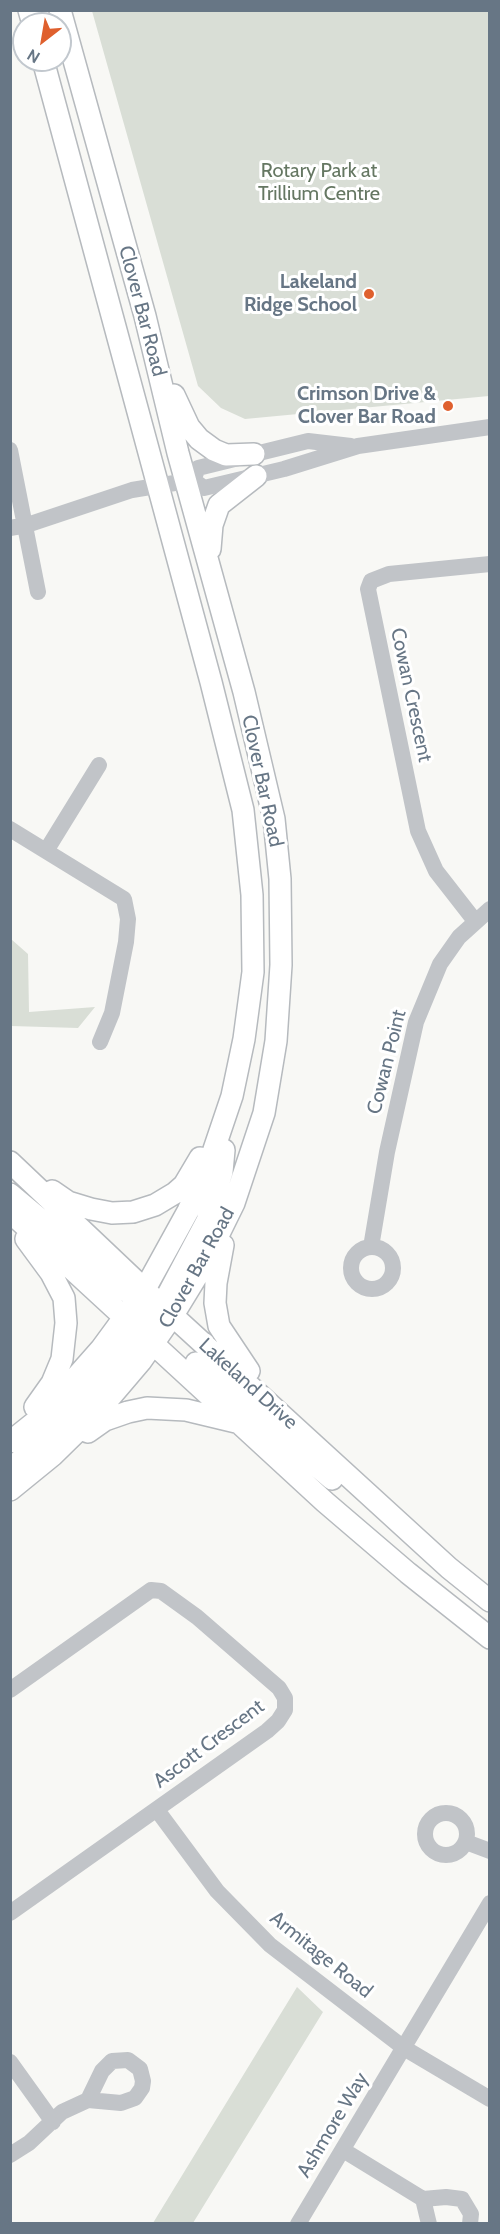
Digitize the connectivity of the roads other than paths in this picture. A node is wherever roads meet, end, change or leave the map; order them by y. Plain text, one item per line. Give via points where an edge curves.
1 (60, 10) edge
2 (46, 72) edge
3 (145, 316) junction
4 (489, 427) edge
5 (358, 446) junction
6 (10, 450) edge
7 (254, 454) junction
8 (256, 476) junction
9 (189, 480) junction
10 (156, 487) junction
11 (19, 527) edge
12 (209, 564) junction
13 (489, 564) edge
14 (38, 592) dead end
15 (99, 765) dead end
16 (10, 829) edge
17 (46, 851) junction
18 (489, 909) edge
19 (475, 921) junction
20 (100, 1041) dead end
21 (232, 1096) junction
22 (10, 1162) edge
23 (10, 1194) edge
24 (234, 1203) junction
25 (10, 1214) edge
26 (371, 1247) dead end
27 (150, 1316) junction
28 (273, 1406) junction
29 (237, 1422) junction
30 (10, 1436) edge
31 (10, 1442) edge
32 (53, 1455) junction
33 (10, 1470) edge
34 (10, 1490) edge
35 (411, 1534) junction
36 (489, 1601) edge
37 (489, 1638) edge
38 (10, 1690) edge
39 (157, 1810) junction
40 (466, 1842) dead end
41 (489, 1851) edge
42 (489, 1903) edge
43 (10, 1913) edge
44 (404, 2048) junction
45 (10, 2062) edge
46 (489, 2099) edge
47 (88, 2100) dead end
48 (53, 2122) junction
49 (343, 2150) junction
50 (10, 2155) edge
51 (423, 2199) junction
52 (298, 2223) edge
53 (429, 2223) edge
54 (470, 2223) edge

1 - 3 main road, Clover Bar Road
2 - 10 main road, Clover Bar Road
3 - 7 main road via 189,427 199,439 226,455
3 - 9 main road, Clover Bar Road
4 - 5 street
5 - 7 street via 308,441
5 - 8 street
6 - 11 street
7 - 9 street via 198,468
8 - 9 street via 204,488
8 - 12 main road via 219,505 212,525
9 - 10 street
9 - 12 main road, Clover Bar Road
10 - 11 street via 132,490
10 - 21 main road, Clover Bar Road via 243,810 252,895 253,972
11 - 14 street
12 - 24 main road, Clover Bar Road via 274,819 280,879 281,965 276,1041 264,1113
13 - 19 street, Cowan Crescent via 388,574 371,581 368,589 418,831 436,871
15 - 17 street
16 - 17 street
17 - 20 street via 124,899 128,919 126,942 112,1012
18 - 19 street, Cowan Point
19 - 26 street, Cowan Point via 441,964 416,1022
21 - 22 main road via 184,1185 166,1200 144,1209 112,1213 68,1202
21 - 27 main road, Clover Bar Road
22 - 27 main road, Lakeland Drive
23 - 27 main road
24 - 27 main road, Clover Bar Road via 203,1266
24 - 28 main road via 218,1260 215,1303 219,1326
25 - 27 main road, Lakeland Drive
25 - 30 main road via 64,1298 66,1323 62,1359 52,1383
27 - 28 main road, Lakeland Drive
27 - 29 main road, Lakeland Drive
27 - 31 main road, Clover Bar Road via 101,1349 40,1418
27 - 32 main road, Clover Bar Road via 101,1408
27 - 33 main road via 101,1379
27 - 35 main road via 229,1393 342,1487
28 - 35 main road, Lakeland Drive
29 - 32 main road via 186,1410 147,1408 105,1420
29 - 37 main road, Lakeland Drive via 400,1566
32 - 34 main road, Clover Bar Road
35 - 36 main road, Lakeland Drive
38 - 39 street, Ascott Crescent via 151,1590 161,1591 197,1617 279,1688 285,1698 285,1710 267,1731
39 - 43 street, Ascott Crescent
39 - 44 street, Armitage Road via 217,1891 270,1944
40 - 41 street
42 - 44 street, Ashmore Way
44 - 46 street, Armitage Road
44 - 49 street, Ashmore Way
45 - 48 street
47 - 48 street via 62,2112
48 - 50 street
49 - 51 street
49 - 52 street, Ashmore Way
51 - 53 street
51 - 54 street via 462,2199 471,2214

